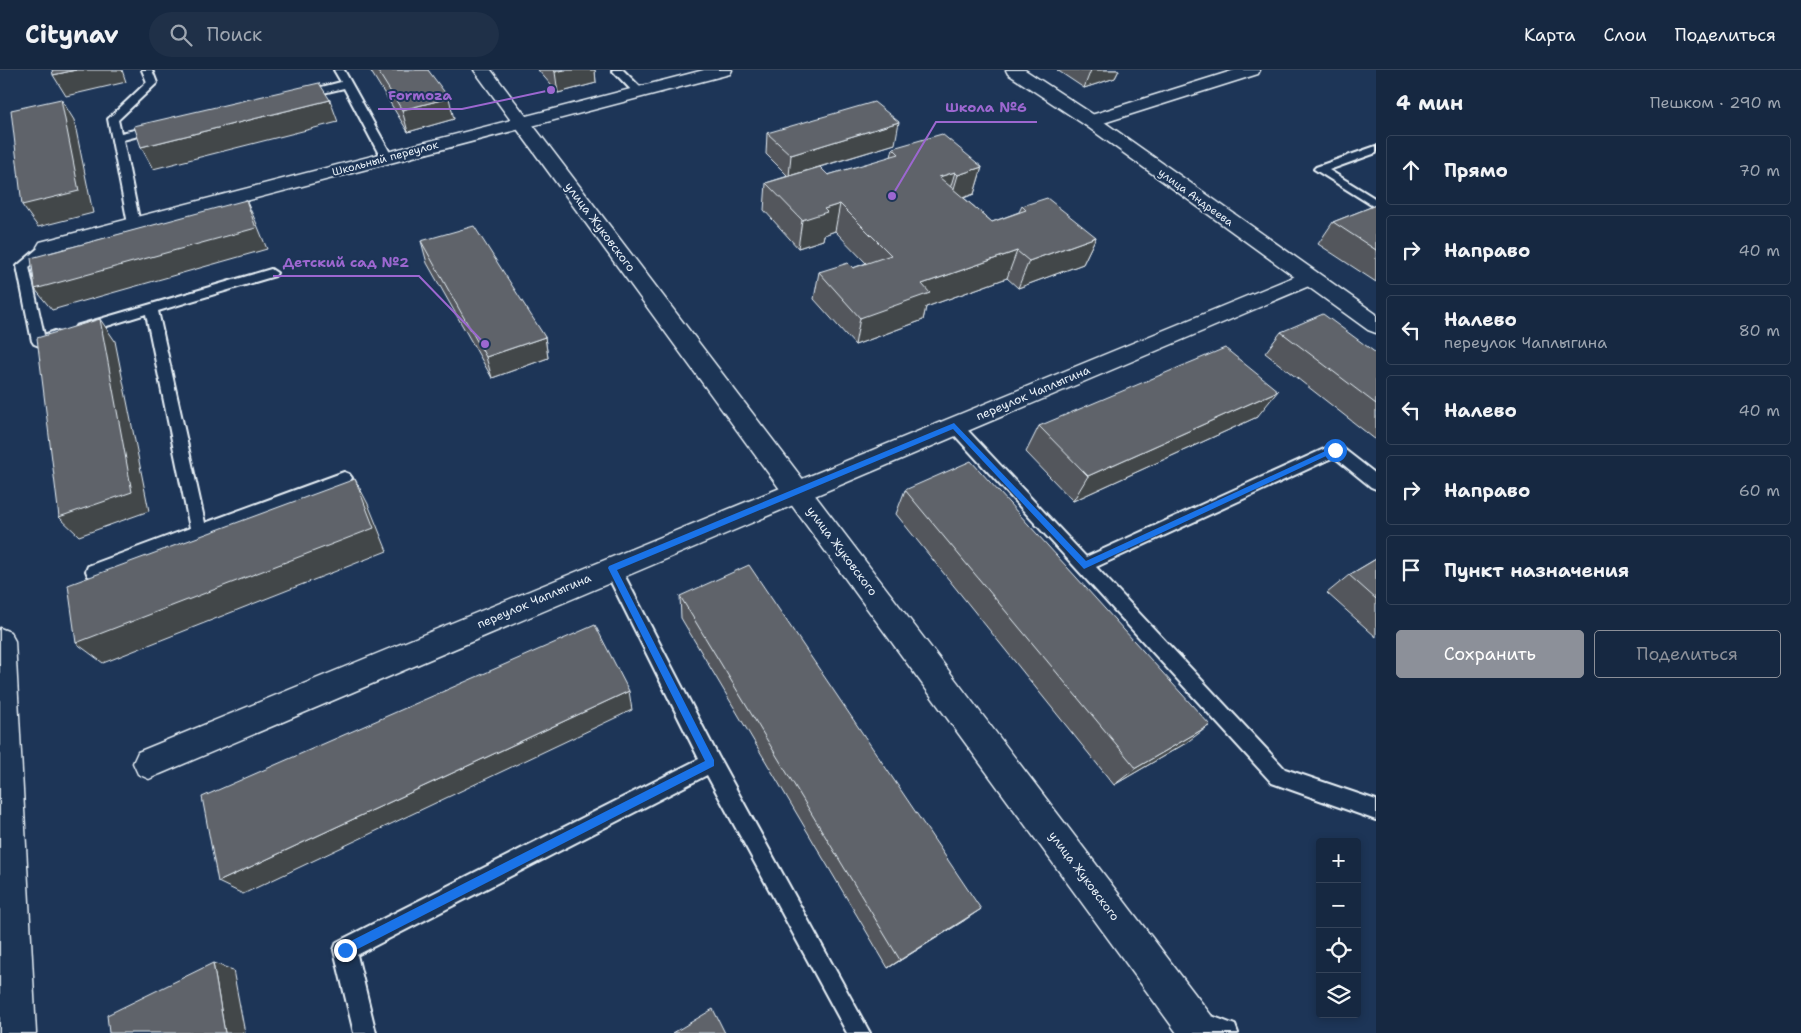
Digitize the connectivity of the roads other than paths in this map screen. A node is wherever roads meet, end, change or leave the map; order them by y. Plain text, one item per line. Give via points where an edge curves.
1 (147, 70) edge
2 (339, 70) edge
3 (482, 70) edge
4 (617, 70) edge
5 (724, 70) edge
6 (1014, 70) edge
7 (1252, 70) edge
8 (346, 84) junction
9 (638, 92) junction
10 (289, 98) edge
11 (1091, 121) junction
12 (522, 123) junction
13 (164, 127) edge
14 (116, 138) junction
15 (1376, 149) edge
16 (387, 158) junction
17 (1376, 204) edge
18 (134, 224) junction
19 (47, 247) joint
20 (271, 273) dead end
21 (1308, 278) junction
22 (151, 308) junction
23 (1376, 325) edge
24 (954, 425) junction
25 (344, 478) dead end
26 (1376, 483) edge
27 (798, 491) junction
28 (199, 532) junction
29 (1084, 565) junction
30 (612, 568) junction
31 (94, 572) dead end
32 (0, 641) edge
33 (149, 763) dead end
34 (711, 763) junction
35 (1376, 810) edge
36 (1195, 1026) edge
37 (17, 1033) edge
38 (365, 1033) edge
39 (859, 1033) edge
40 (1227, 1033) edge

1 - 14 lane via 152,83 112,119
2 - 8 lane
3 - 12 street, улица Жуковского
4 - 9 lane
5 - 9 street, Школьный переулок
6 - 11 street, улица Андреева
7 - 11 street
8 - 10 lane
8 - 16 lane
9 - 12 street, Школьный переулок
11 - 21 street, улица Андреева
12 - 16 street, Школьный переулок
12 - 27 street, улица Жуковского
13 - 14 lane
14 - 18 lane
15 - 17 lane via 1320,169
16 - 18 street, Школьный переулок
18 - 19 street, Школьный переулок
19 - 22 lane via 23,266 39,341
20 - 22 lane
21 - 23 street, улица Андреева
21 - 24 street, переулок Чаплыгина
22 - 28 lane
24 - 27 street, переулок Чаплыгина
24 - 29 lane
25 - 28 lane
26 - 29 lane via 1335,450
27 - 30 street, переулок Чаплыгина
27 - 36 street, улица Жуковского
28 - 31 lane
29 - 35 lane via 1279,776
30 - 33 street, переулок Чаплыгина
30 - 34 lane
32 - 37 street
34 - 38 lane via 345,950
34 - 39 lane
36 - 40 lane

